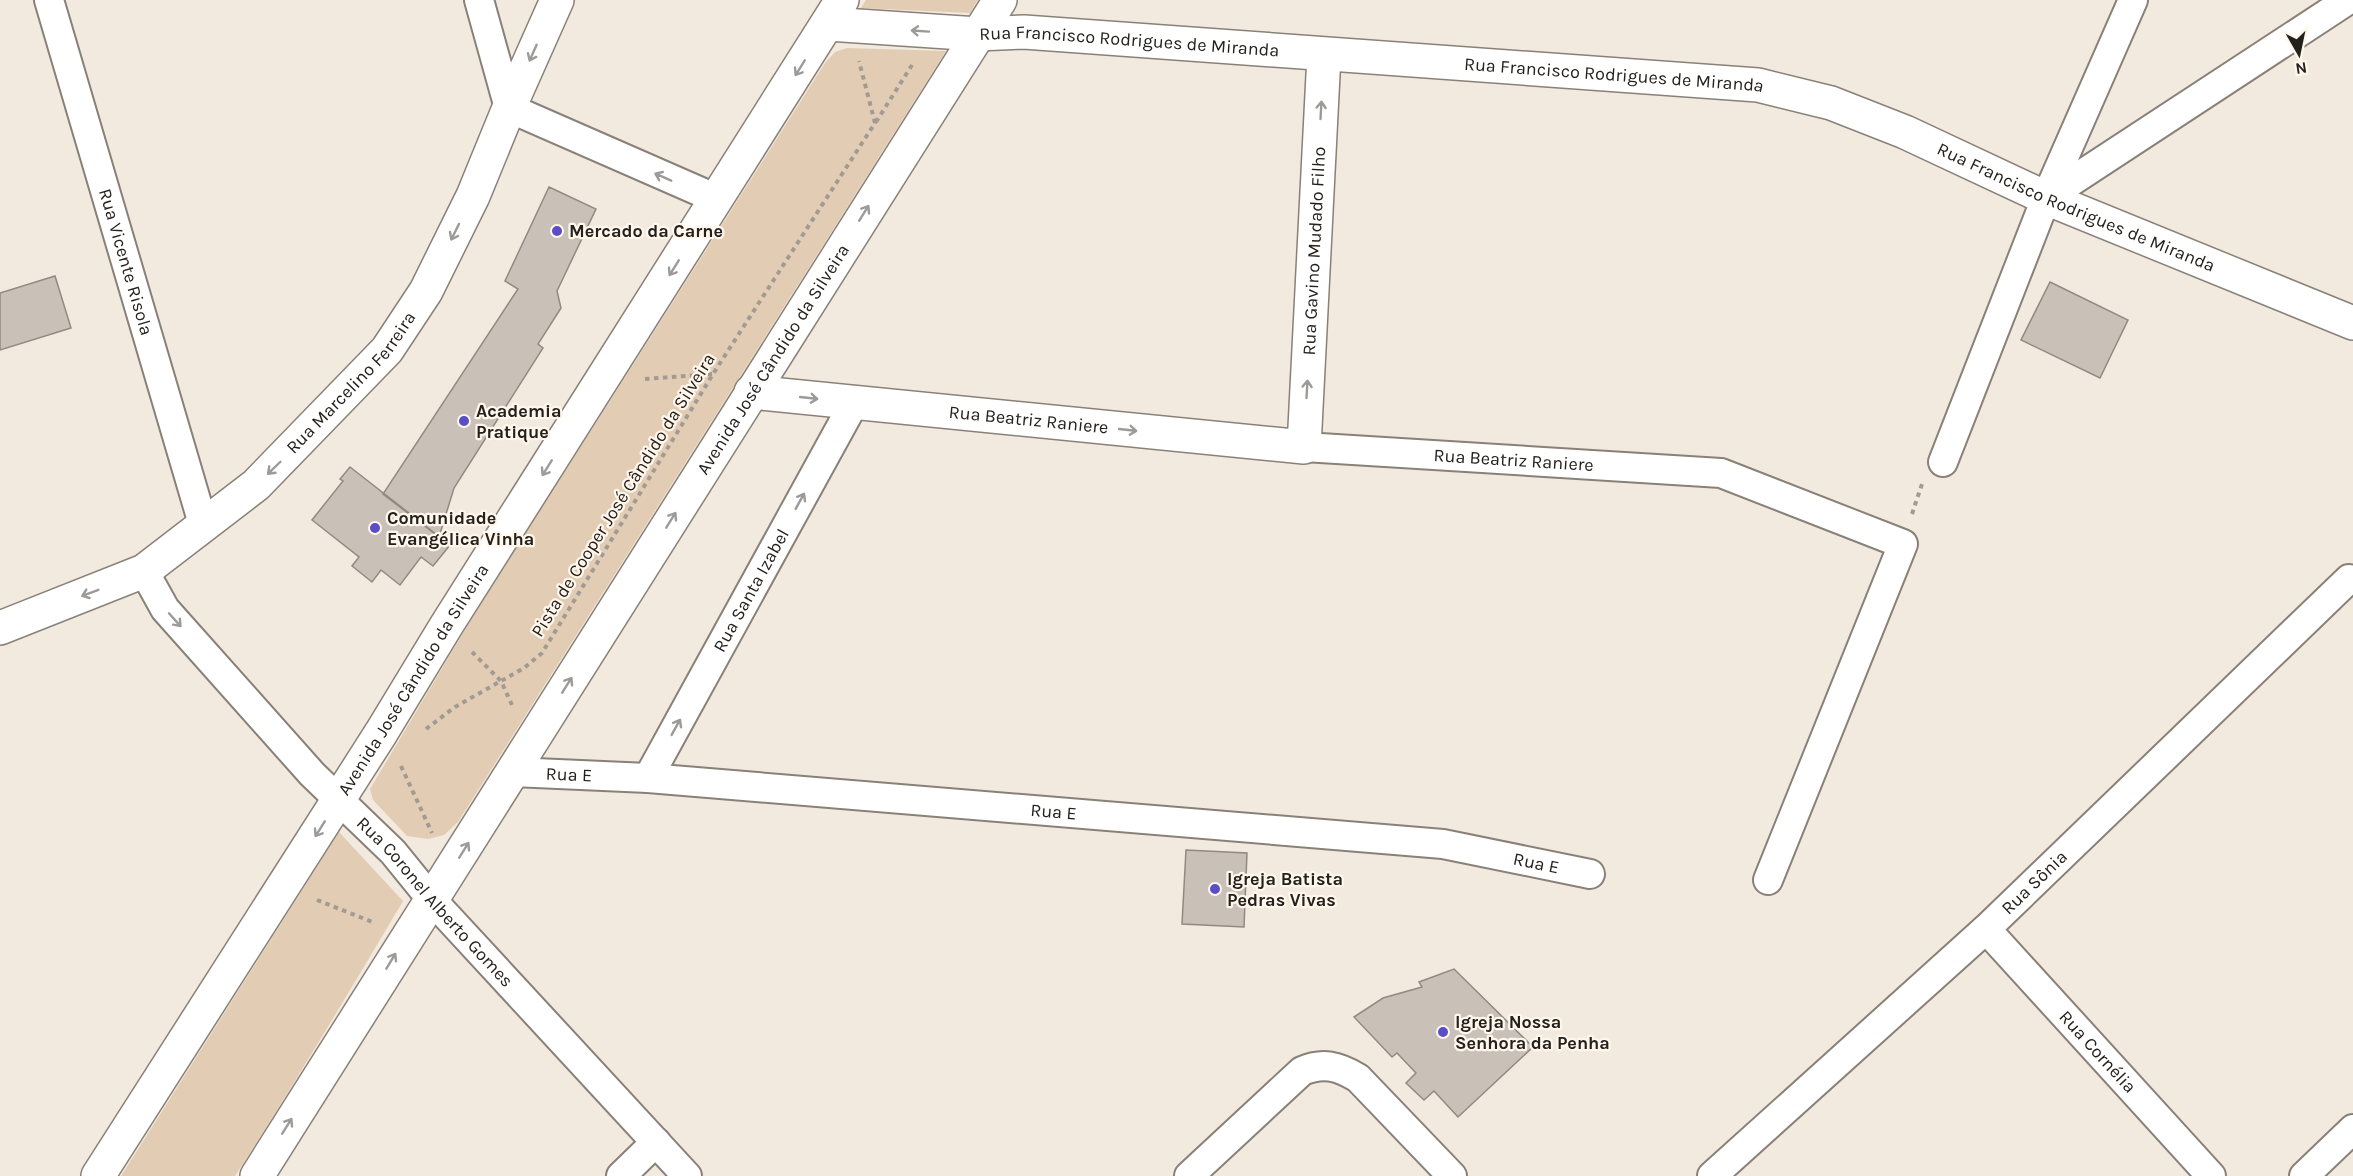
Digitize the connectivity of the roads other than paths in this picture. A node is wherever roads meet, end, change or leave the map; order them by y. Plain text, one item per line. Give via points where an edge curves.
1 (49, 0) edge
2 (479, 0) edge
3 (557, 0) edge
4 (1000, 0) edge
5 (2133, 0) edge
6 (2348, 0) edge
7 (835, 12) edge
8 (978, 34) junction
9 (1324, 55) junction
10 (508, 108) junction
11 (2046, 198) junction
12 (717, 199) junction
13 (2353, 323) edge
14 (751, 392) junction
15 (854, 403) junction
16 (1304, 447) junction
17 (1943, 462) dead end
18 (203, 524) junction
19 (144, 571) junction
20 (2352, 576) edge
21 (0, 628) edge
22 (513, 772) junction
23 (648, 778) junction
24 (338, 800) junction
25 (1590, 874) dead end
26 (1768, 880) dead end
27 (432, 900) junction
28 (1986, 929) junction
29 (2353, 1129) edge
30 (656, 1142) junction
31 (98, 1176) edge
32 (256, 1176) edge
33 (621, 1176) edge
34 (687, 1176) edge
35 (1189, 1176) edge
36 (1452, 1176) edge
37 (1712, 1176) edge
38 (2211, 1176) edge
39 (2304, 1176) edge

1 - 18 street, Rua Vicente Risola
2 - 10 street
3 -> 10 street, Rua Marcelino Ferreira
4 - 8 street, Avenida José Cândido da Silveira
5 - 11 street
6 - 11 street
8 -> 7 street, Rua Francisco Rodrigues de Miranda via 869,28
7 -> 12 street, Avenida José Cândido da Silveira
8 - 9 street, Rua Francisco Rodrigues de Miranda via 1024,32
14 -> 8 street, Avenida José Cândido da Silveira
9 - 11 street, Rua Francisco Rodrigues de Miranda via 1758,85 1831,103 1905,132
16 -> 9 street, Rua Gavino Mudado Filho
12 -> 10 street
10 -> 18 street, Rua Marcelino Ferreira via 473,196 426,291 387,350 256,485
11 - 13 street, Rua Francisco Rodrigues de Miranda
11 - 17 street
12 -> 24 street, Avenida José Cândido da Silveira
14 -> 15 street, Rua Beatriz Raniere
22 -> 14 street, Avenida José Cândido da Silveira
15 -> 16 street, Rua Beatriz Raniere
23 -> 15 street, Rua Santa Izabel
16 - 26 street, Rua Beatriz Raniere via 1721,473 1903,544
18 - 19 street, Rua Marcelino Ferreira
19 -> 21 street, Rua Marcelino Ferreira
19 -> 24 street, Rua Coronel Alberto Gomes via 165,609
20 - 28 street, Rua Sônia
22 - 23 street, Rua E
27 -> 22 street, Avenida José Cândido da Silveira
23 - 25 street, Rua E via 1443,844
24 - 27 street, Rua Coronel Alberto Gomes via 410,870
24 -> 31 street, Avenida José Cândido da Silveira
27 - 30 street, Rua Coronel Alberto Gomes
32 -> 27 street, Avenida José Cândido da Silveira
28 - 37 street, Rua Sônia
28 - 38 street, Rua Cornélia
29 - 39 street
30 - 33 street
30 - 34 street, Rua Coronel Alberto Gomes
35 - 36 street via 1302,1071 1330,1065 1358,1078

